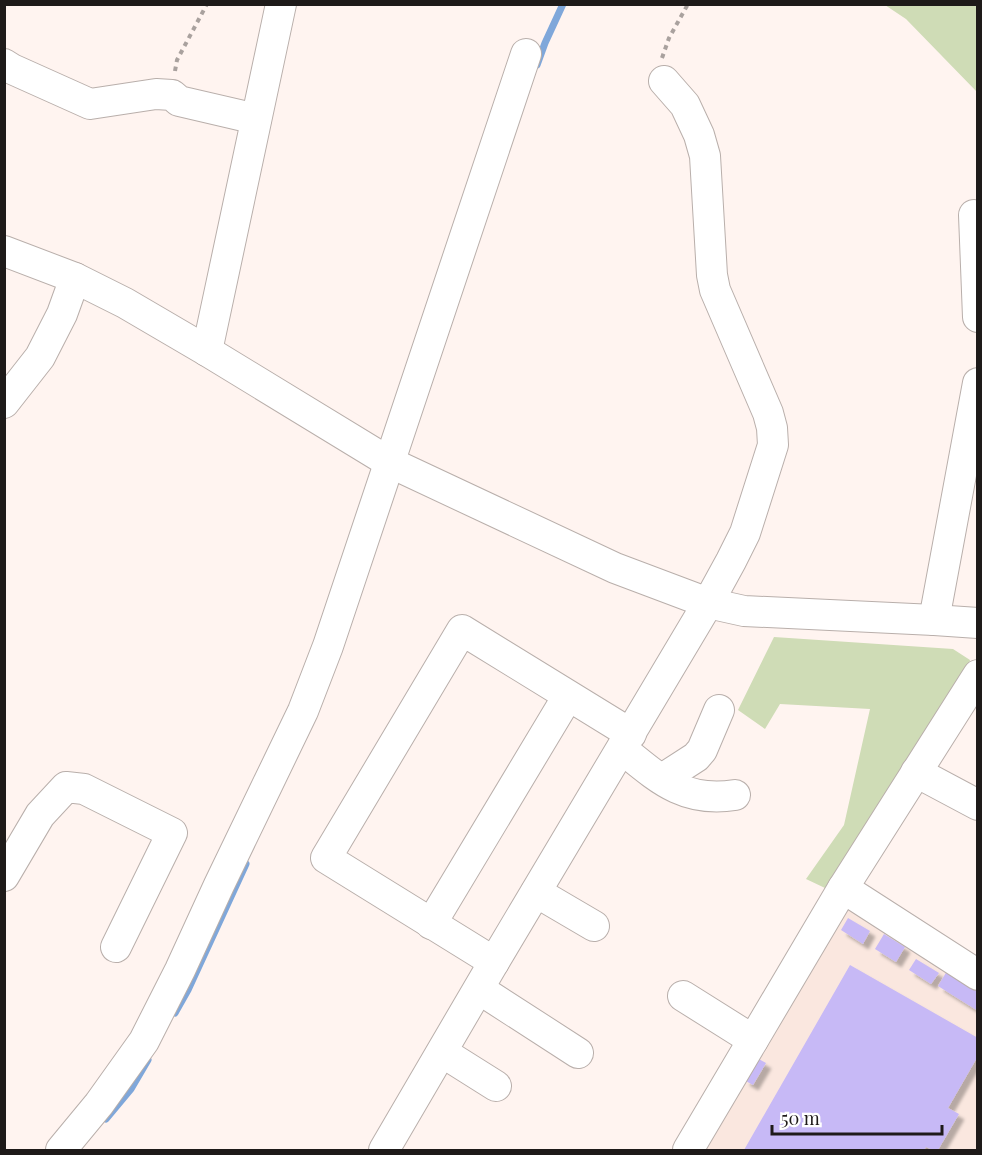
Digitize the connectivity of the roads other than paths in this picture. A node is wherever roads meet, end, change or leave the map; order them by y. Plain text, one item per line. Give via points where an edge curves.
1 (281, 4) edge
2 (526, 54) dead end
3 (4, 64) edge
4 (664, 81) road end
5 (256, 119) junction
6 (978, 217) edge
7 (4, 251) edge
8 (75, 278) junction
9 (978, 317) edge
10 (207, 351) junction
11 (978, 383) edge
12 (4, 403) edge
13 (389, 462) junction
14 (708, 603) junction
15 (934, 620) junction
16 (978, 623) edge
17 (977, 678) edge
18 (568, 696) junction
19 (719, 710) dead end
20 (626, 741) junction
21 (916, 772) junction
22 (662, 780) junction
23 (735, 795) dead end
24 (978, 805) edge
25 (4, 876) edge
26 (843, 888) junction
27 (536, 892) junction
28 (431, 924) junction
29 (594, 926) dead end
30 (116, 947) dead end
31 (494, 962) junction
32 (978, 975) edge
33 (479, 989) junction
34 (683, 996) dead end
35 (753, 1040) junction
36 (442, 1053) junction
37 (578, 1053) dead end
38 (496, 1086) dead end
39 (61, 1150) edge
40 (384, 1150) edge
41 (688, 1150) edge

1 - 5 street
2 - 13 street
3 - 5 street via 90,104 172,95 179,101
4 - 14 street via 685,105 699,135 705,156 715,290 772,428 773,445 745,533
5 - 10 street
6 - 9 street via 974,215
7 - 8 street
8 - 10 street
8 - 12 street via 40,357
10 - 13 street
11 - 15 street
13 - 14 street via 615,568
13 - 39 street via 303,711 180,970 144,1041
14 - 15 street via 744,611
14 - 20 street
15 - 16 street
17 - 21 street
18 - 20 street
18 - 28 street
18 - 28 street via 462,630 326,858
19 - 22 street via 702,750
20 - 22 street
20 - 27 street
21 - 24 street
21 - 26 street
22 - 23 street via 686,792
25 - 30 street via 40,815 66,787 84,789 172,833
26 - 32 street
26 - 35 street
27 - 29 street
27 - 31 street
28 - 31 street
31 - 33 street
33 - 36 street
33 - 37 street
34 - 35 street
35 - 41 street
36 - 38 street
36 - 40 street

